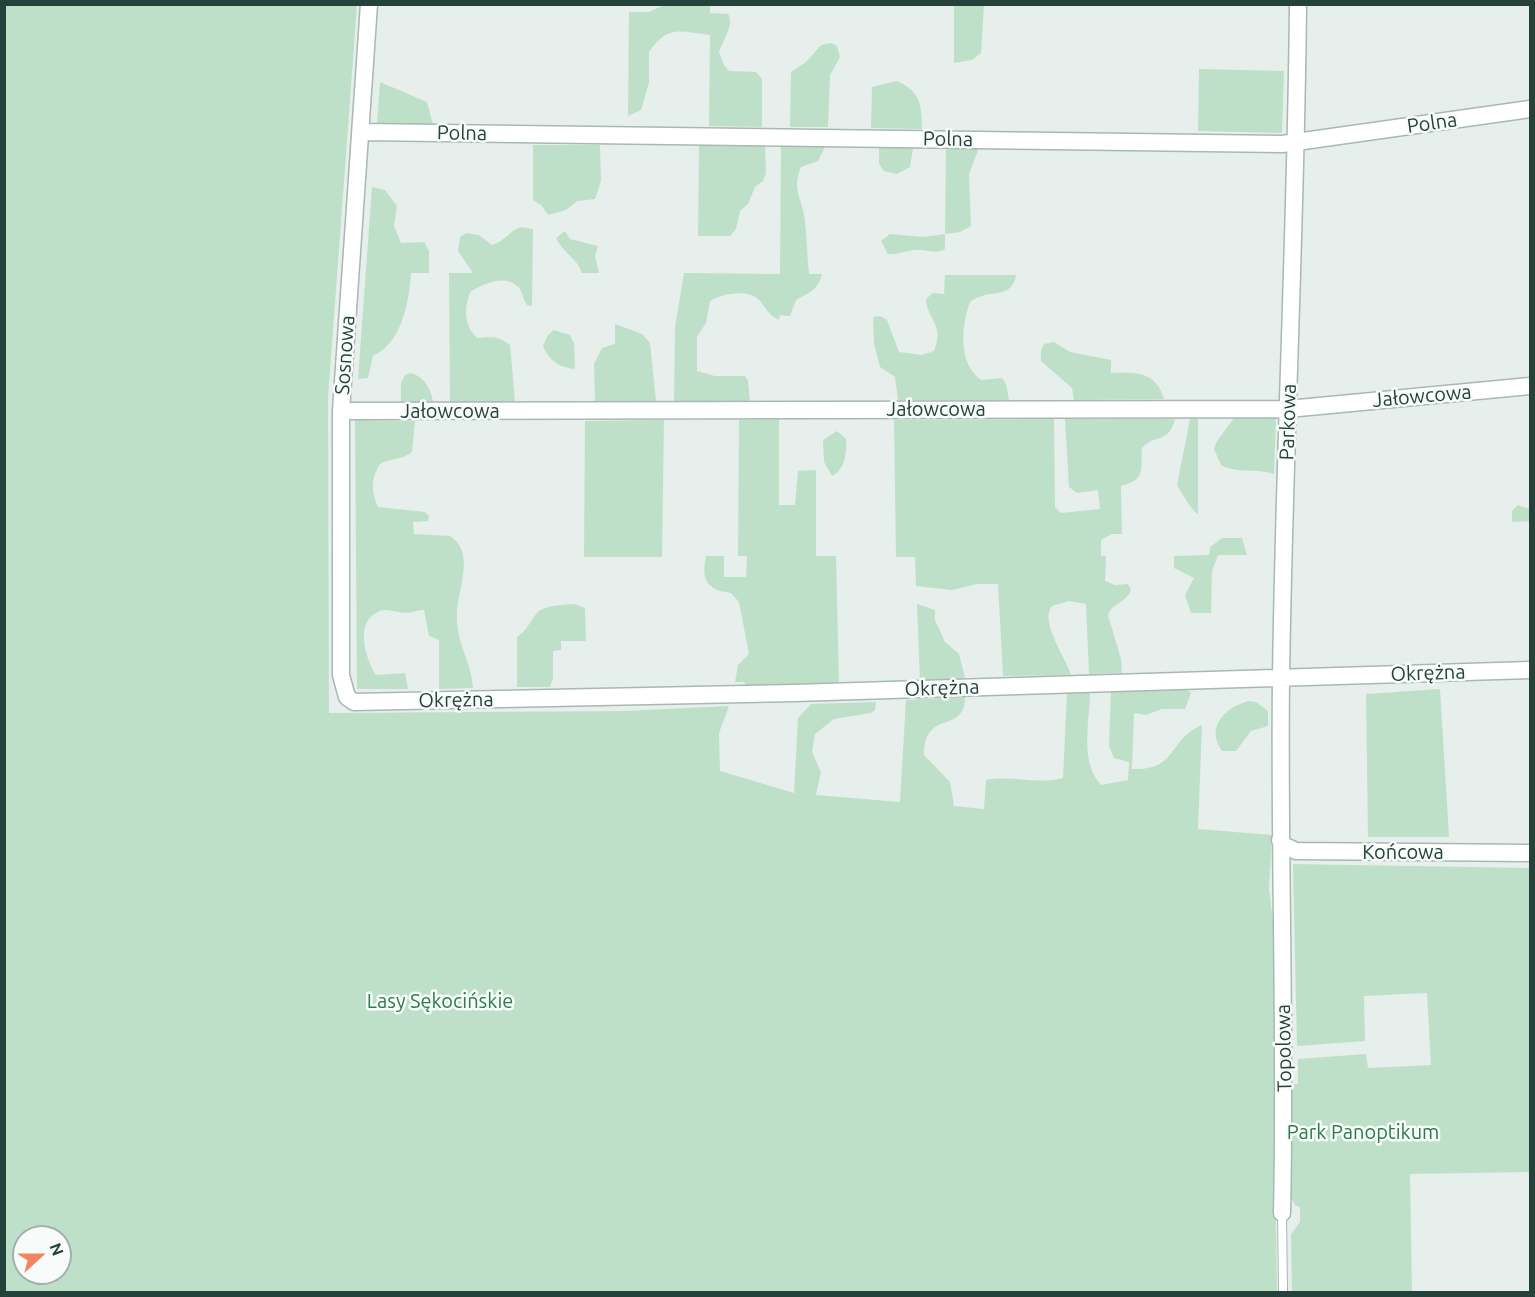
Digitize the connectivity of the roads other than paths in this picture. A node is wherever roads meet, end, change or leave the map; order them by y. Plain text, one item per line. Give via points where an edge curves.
1 (369, 4) edge
2 (1298, 4) edge
3 (1530, 109) edge
4 (362, 132) junction
5 (1296, 142) junction
6 (1530, 386) edge
7 (1288, 409) junction
8 (341, 411) junction
9 (1530, 670) edge
10 (1281, 677) junction
11 (354, 702) joint
12 (1280, 840) junction
13 (1530, 853) edge
14 (1282, 1214) joint
15 (1283, 1293) edge

1 - 4 street, Sosnowa
2 - 5 street, Parkowa
3 - 5 street, Polna
4 - 5 street, Polna
4 - 8 street, Sosnowa
5 - 7 street, Parkowa
6 - 7 street, Jałowcowa
7 - 8 street, Jałowcowa
7 - 10 street, Parkowa
8 - 11 street, Sosnowa via 341,675 347,698
9 - 10 street, Okrężna
10 - 11 street, Okrężna
10 - 12 street, Parkowa
12 - 13 street, Końcowa via 1289,850 1296,851
12 - 14 street, Topolowa via 1285,1088
14 - 15 lane, Topolowa

